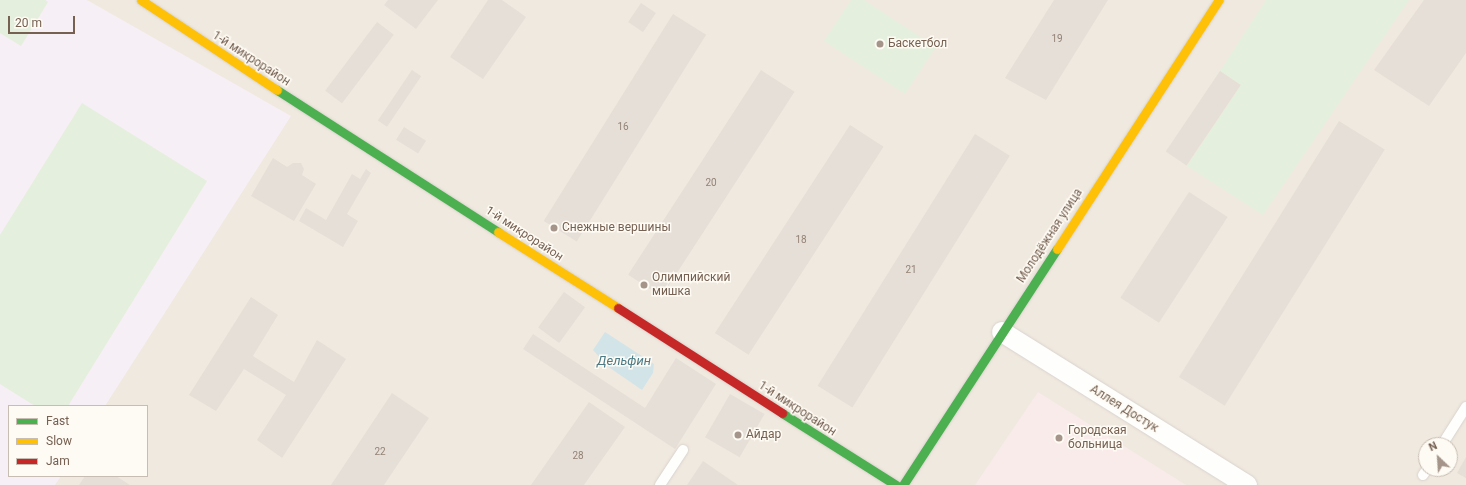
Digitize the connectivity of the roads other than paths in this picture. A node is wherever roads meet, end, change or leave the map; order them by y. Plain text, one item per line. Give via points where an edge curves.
1 (140, 0) edge
2 (1219, 0) edge
3 (1002, 332) junction
4 (1466, 407) edge
5 (1447, 437) edge
6 (684, 450) dead end
7 (660, 485) edge
8 (896, 485) edge
9 (903, 485) edge
10 (1246, 485) edge

1 - 8 street, 1-й микрорайон via 342,132
2 - 3 street, Молодёжная улица
3 - 9 street, Молодёжная улица
3 - 10 street, Аллея Достук
4 - 5 lane
6 - 7 lane

